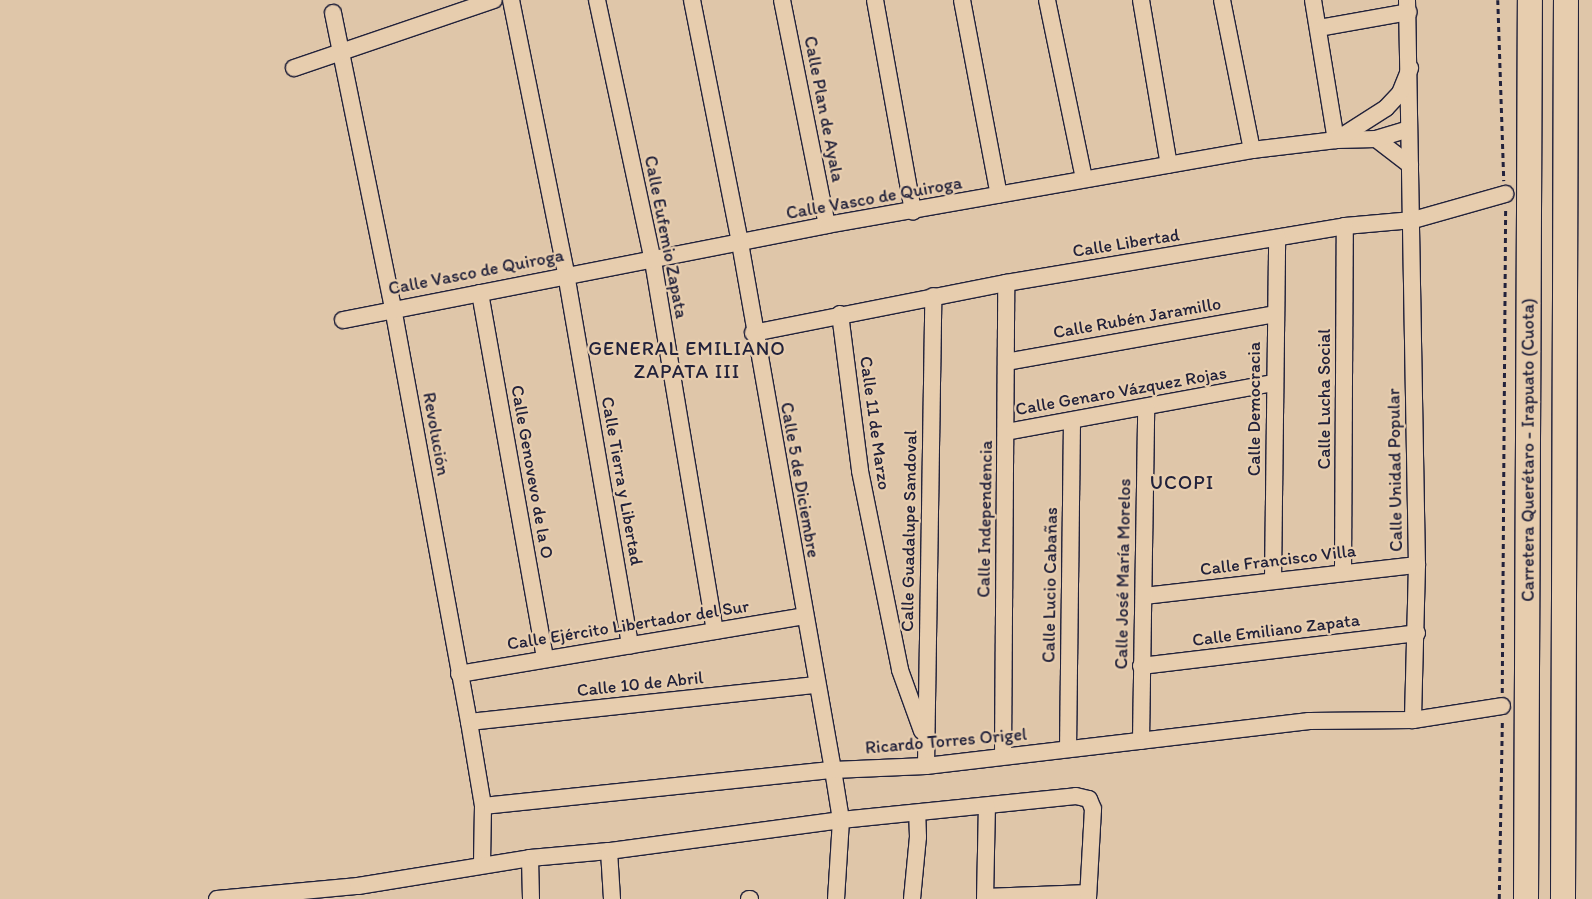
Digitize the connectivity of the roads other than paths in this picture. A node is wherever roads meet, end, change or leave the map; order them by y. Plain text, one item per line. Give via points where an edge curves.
1 (494, 0) edge
2 (511, 0) edge
3 (597, 0) edge
4 (692, 0) edge
5 (782, 0) edge
6 (875, 0) edge
7 (962, 0) edge
8 (1047, 0) edge
9 (1141, 0) edge
10 (1222, 0) edge
11 (1313, 0) edge
12 (1530, 0) edge
13 (1566, 0) edge
14 (1408, 6) edge
15 (333, 13) dead end
16 (1319, 28) junction
17 (340, 53) junction
18 (294, 68) dead end
19 (1410, 68) junction
20 (1408, 129) junction
21 (1376, 139) junction
22 (1336, 140) junction
23 (1252, 150) junction
24 (1170, 165) junction
25 (1410, 165) junction
26 (1084, 178) junction
27 (1505, 194) road end
28 (999, 195) junction
29 (913, 212) junction
30 (1413, 220) junction
31 (827, 225) junction
32 (1345, 226) junction
33 (1277, 238) junction
34 (740, 243) junction
35 (652, 261) junction
36 (566, 274) junction
37 (1006, 283) junction
38 (480, 294) junction
39 (933, 296) junction
40 (393, 308) junction
41 (840, 314) junction
42 (1275, 314) junction
43 (343, 320) dead end
44 (753, 333) junction
45 (1006, 362) junction
46 (1273, 383) junction
47 (1146, 408) junction
48 (1072, 421) junction
49 (1006, 432) junction
50 (1417, 565) junction
51 (1343, 572) junction
52 (1273, 580) junction
53 (1144, 596) junction
54 (804, 616) junction
55 (715, 631) junction
56 (1417, 633) junction
57 (630, 646) junction
58 (545, 658) junction
59 (1141, 666) junction
60 (459, 674) junction
61 (816, 685) junction
62 (1502, 706) road end
63 (1413, 720) junction
64 (469, 722) junction
65 (926, 740) junction
66 (1141, 740) junction
67 (1068, 749) junction
68 (1003, 755) junction
69 (926, 766) junction
70 (833, 770) junction
71 (483, 806) junction
72 (987, 806) junction
73 (917, 813) junction
74 (841, 820) junction
75 (609, 851) junction
76 (530, 858) junction
77 (482, 865) junction
78 (358, 892) edge
79 (1088, 896) edge
80 (986, 898) edge
81 (216, 899) edge
82 (531, 899) edge
83 (612, 899) edge
84 (836, 899) edge
85 (912, 899) edge
86 (1526, 899) edge
87 (1563, 899) edge

1 - 17 street
2 - 36 street, Calle Tierra y Libertad
3 - 35 street, Calle Eufemio Zapata
4 - 34 street, Calle 5 de Diciembre
5 - 31 street, Calle Plan de Ayala
6 - 29 street
7 - 28 street
8 - 26 street
9 - 24 street
10 - 23 street
11 - 16 street
12 - 86 highway, Carretera Querétaro - Irapuato (Cuota)
13 - 87 highway, Carretera Querétaro - Irapuato (Cuota)
14 - 16 street
14 - 19 street, Calle Unidad Popular
15 - 17 street, Revolución
16 - 22 street
17 - 18 street
17 - 40 street, Revolución
19 - 20 street, Calle Unidad Popular
19 - 22 street, Calle Vasco de Quiroga via 1400,93 1386,108
20 - 21 street
20 - 25 street, Calle Unidad Popular
21 - 22 street
21 - 25 street
22 - 23 street, Calle Vasco de Quiroga
23 - 24 street, Calle Vasco de Quiroga
24 - 26 street, Calle Vasco de Quiroga
25 - 30 street, Calle Unidad Popular
26 - 28 street, Calle Vasco de Quiroga
27 - 30 street, Calle Libertad
28 - 29 street, Calle Vasco de Quiroga
29 - 31 street, Calle Vasco de Quiroga
30 - 32 street, Calle Libertad
30 - 50 street, Calle Unidad Popular
31 - 34 street, Calle Vasco de Quiroga
32 - 33 street, Calle Libertad
32 - 51 street, Calle Lucha Social
33 - 37 street, Calle Libertad
33 - 42 street, Calle Democracia
34 - 35 street, Calle Vasco de Quiroga
34 - 44 street, Calle 5 de Diciembre
35 - 36 street, Calle Vasco de Quiroga
35 - 55 street, Calle Eufemio Zapata
36 - 38 street, Calle Vasco de Quiroga
36 - 57 street, Calle Tierra y Libertad
37 - 39 street, Calle Libertad
37 - 45 street, Calle Independencia
38 - 40 street, Calle Vasco de Quiroga
38 - 58 street, Calle Genovevo de la O
39 - 41 street, Calle Libertad
39 - 65 street, Calle Guadalupe Sandoval
40 - 43 street, Calle Vasco de Quiroga
40 - 60 street, Revolución
41 - 44 street, Calle Libertad
41 - 65 street, Calle 11 de Marzo via 860,471 900,670
42 - 45 street, Calle Rubén Jaramillo
42 - 46 street, Calle Democracia
44 - 54 street, Calle 5 de Diciembre
45 - 49 street, Calle Independencia
46 - 47 street, Calle Genaro Vázquez Rojas
46 - 52 street, Calle Democracia
47 - 48 street, Calle Genaro Vázquez Rojas
47 - 53 street, Calle José María Morelos
48 - 49 street, Calle Genaro Vázquez Rojas
48 - 67 street, Calle Lucio Cabañas
49 - 68 street, Calle Independencia
50 - 51 street, Calle Francisco Villa
50 - 56 street, Calle Unidad Popular
51 - 52 street, Calle Francisco Villa
52 - 53 street, Calle Francisco Villa
53 - 59 street, Calle José María Morelos
54 - 55 street, Calle Ejército Libertador del Sur
54 - 61 street, Calle 5 de Diciembre
55 - 57 street, Calle Ejército Libertador del Sur
56 - 59 street, Calle Emiliano Zapata
56 - 63 street, Calle Unidad Popular
57 - 58 street, Calle Ejército Libertador del Sur
58 - 60 street, Calle Ejército Libertador del Sur
59 - 66 street, Calle José María Morelos
60 - 64 street, Revolución
61 - 64 street, Calle 10 de Abril
61 - 70 street, Calle 5 de Diciembre
62 - 63 street, Ricardo Torres Origel
63 - 66 street, Ricardo Torres Origel via 1309,721
64 - 71 street, Revolución
65 - 69 street, Calle Guadalupe Sandoval
66 - 67 street, Ricardo Torres Origel
67 - 68 street, Ricardo Torres Origel
68 - 69 street, Ricardo Torres Origel
69 - 70 street, Ricardo Torres Origel
70 - 71 street, Ricardo Torres Origel
70 - 74 street, Calle 5 de Diciembre
71 - 77 street, Revolución
72 - 73 street
72 - 79 street via 1076,796 1089,799 1093,810
72 - 80 street
73 - 74 street
73 - 85 street
74 - 75 street
74 - 84 street, Calle 5 de Diciembre
75 - 76 street
75 - 83 street
76 - 77 street
76 - 82 street
77 - 78 street
78 - 81 street
79 - 80 street

